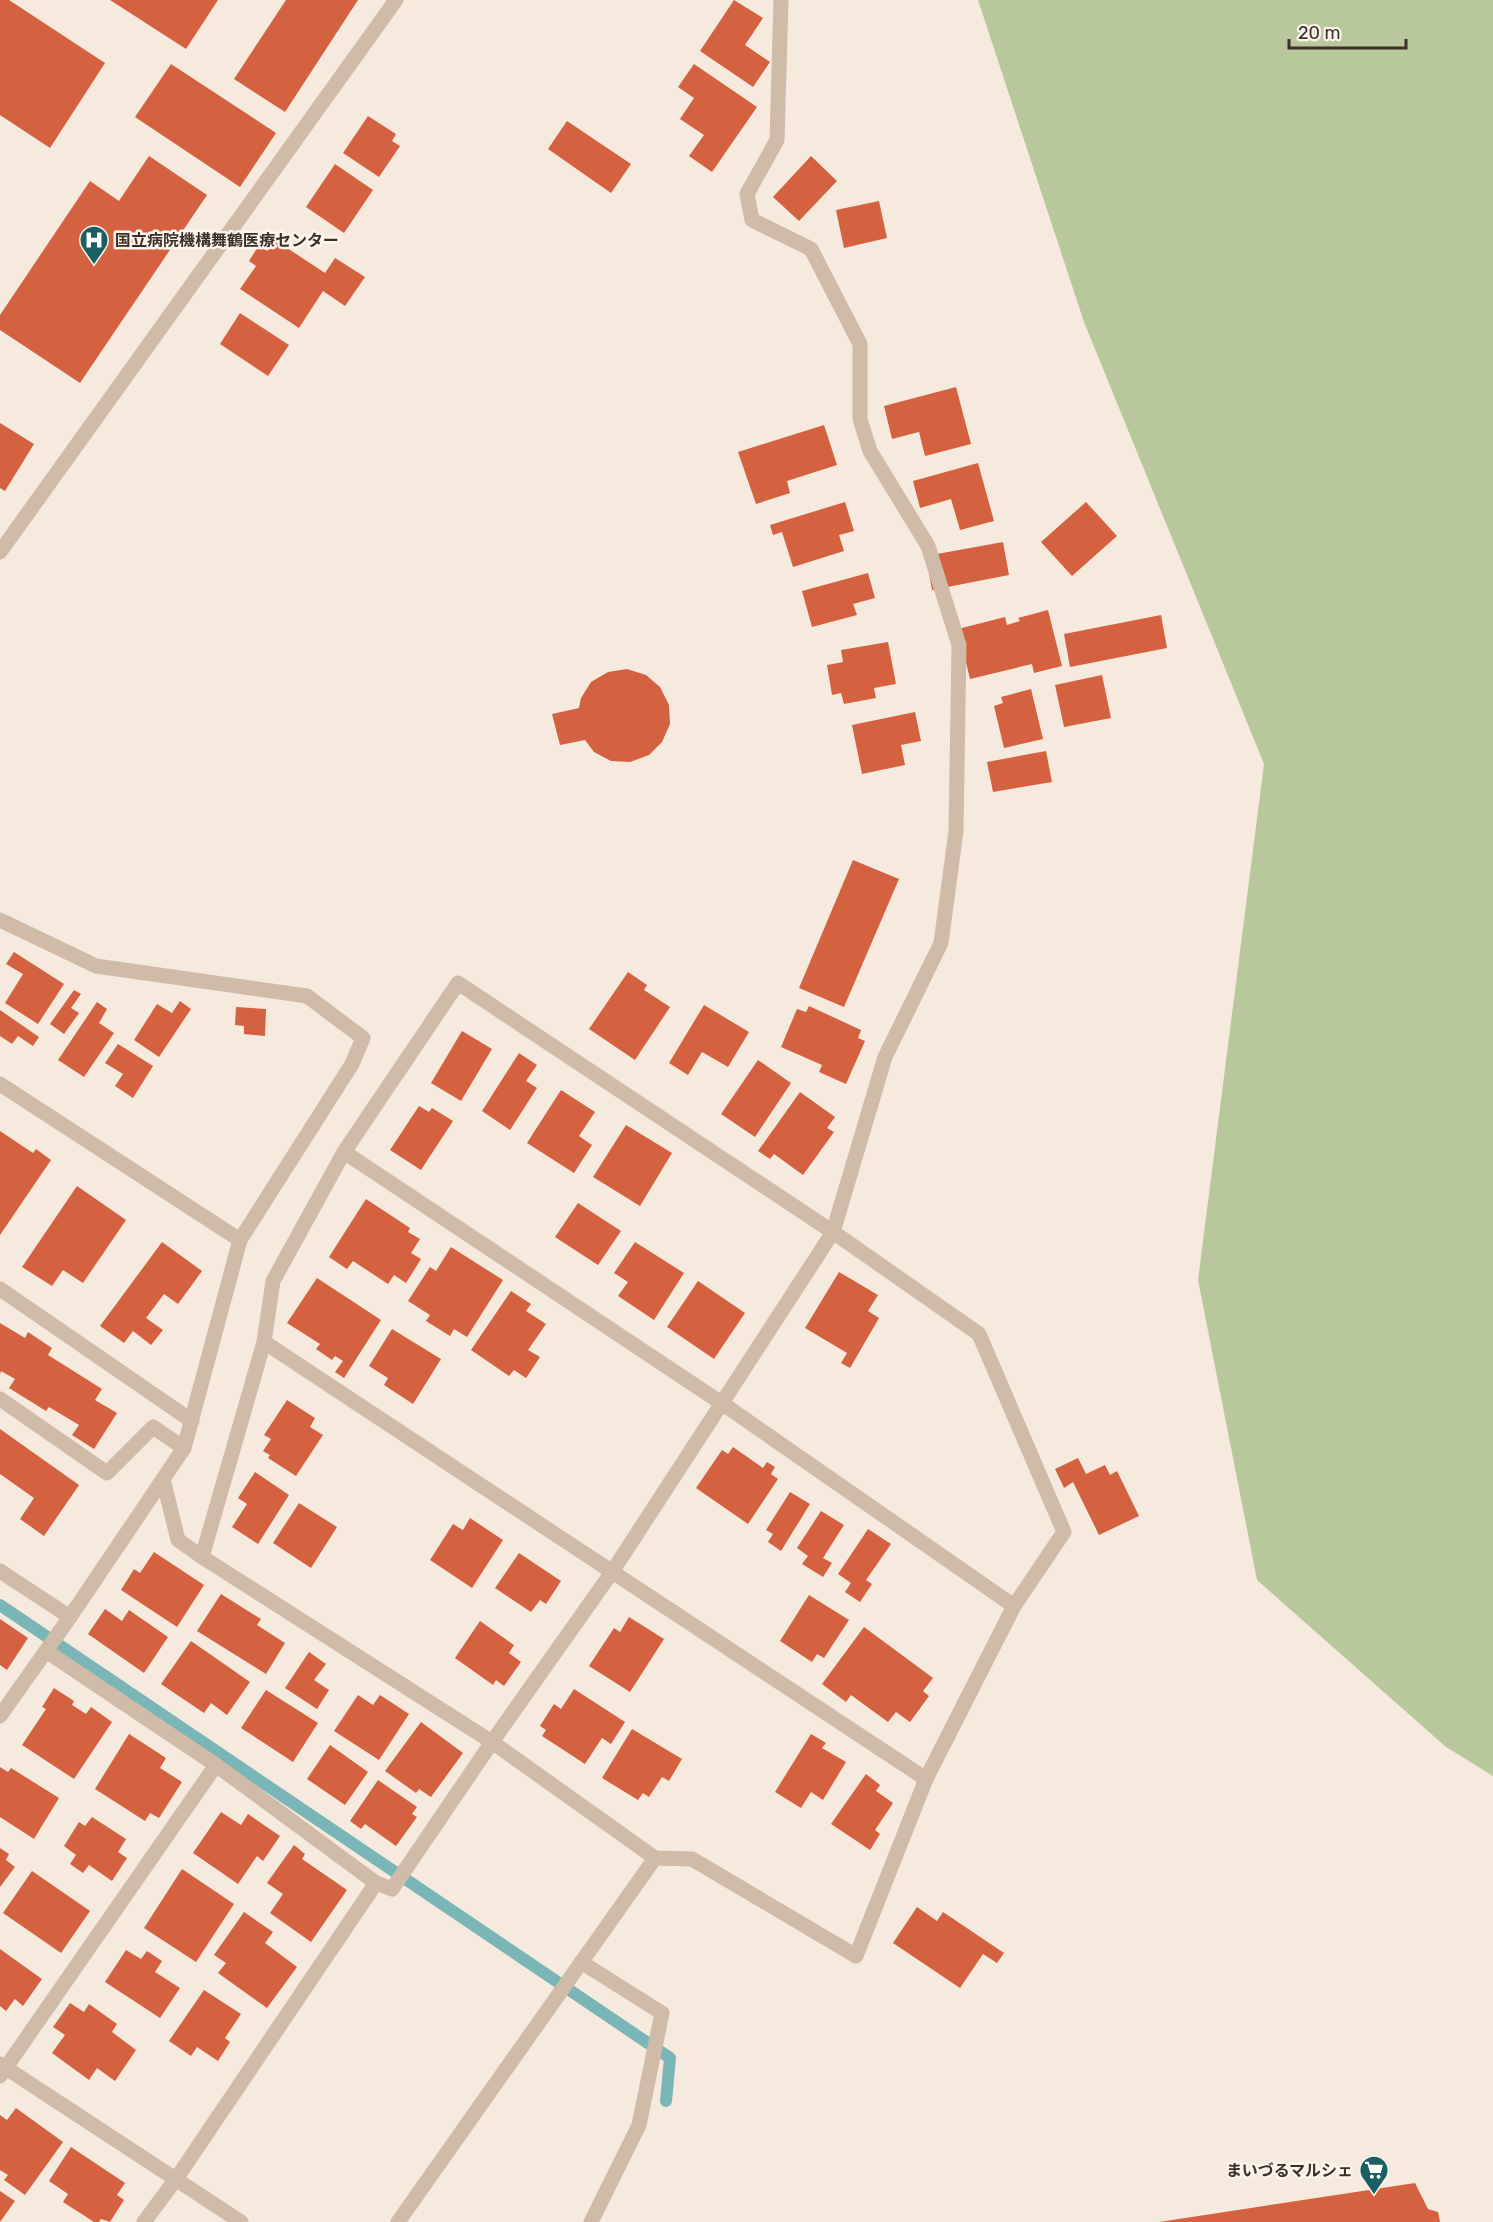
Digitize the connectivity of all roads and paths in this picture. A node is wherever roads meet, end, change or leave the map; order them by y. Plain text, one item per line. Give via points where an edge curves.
1 (396, 0) edge
2 (781, 0) edge
3 (0, 552) edge
4 (0, 920) edge
5 (0, 1084) edge
6 (344, 1152) junction
7 (833, 1232) junction
8 (240, 1240) junction
9 (0, 1289) edge
10 (264, 1342) junction
11 (0, 1399) edge
12 (723, 1404) junction
13 (192, 1421) junction
14 (184, 1448) junction
15 (163, 1479) junction
16 (202, 1557) junction
17 (0, 1571) edge
18 (612, 1572) junction
19 (1014, 1606) junction
20 (70, 1617) junction
21 (46, 1651) junction
22 (0, 1716) edge
23 (492, 1742) junction
24 (216, 1765) junction
25 (926, 1779) junction
26 (655, 1858) junction
27 (376, 1882) junction
28 (581, 1962) junction
29 (2, 2070) edge
30 (176, 2179) junction
31 (144, 2222) edge
32 (241, 2222) edge
33 (398, 2222) edge
34 (591, 2222) edge

1 - 3 street
2 - 7 street via 777,140 747,194 753,220 811,249 860,344 860,419 870,451 928,546 959,645 956,831 941,943 885,1057
4 - 8 street via 96,966 307,996 363,1038 352,1064
5 - 8 street
6 - 7 street via 458,983
6 - 10 street via 273,1281
6 - 12 street
7 - 12 street
7 - 19 street via 979,1334 1064,1532
8 - 13 street
9 - 13 street
10 - 16 street
10 - 18 street
11 - 14 street via 107,1473 153,1427
12 - 18 street
12 - 19 street
13 - 14 street
14 - 15 street
15 - 16 street via 178,1540
15 - 20 street
16 - 23 street
17 - 20 street
18 - 23 street
18 - 25 street
19 - 25 street
20 - 21 street
21 - 22 street
21 - 24 street
23 - 26 street
23 - 27 street via 392,1888
24 - 27 street
24 - 29 street
25 - 26 street via 856,1956 692,1860
26 - 28 street
27 - 30 street
28 - 33 street
28 - 34 street via 662,2013 639,2125
29 - 30 street
30 - 31 street
30 - 32 street

